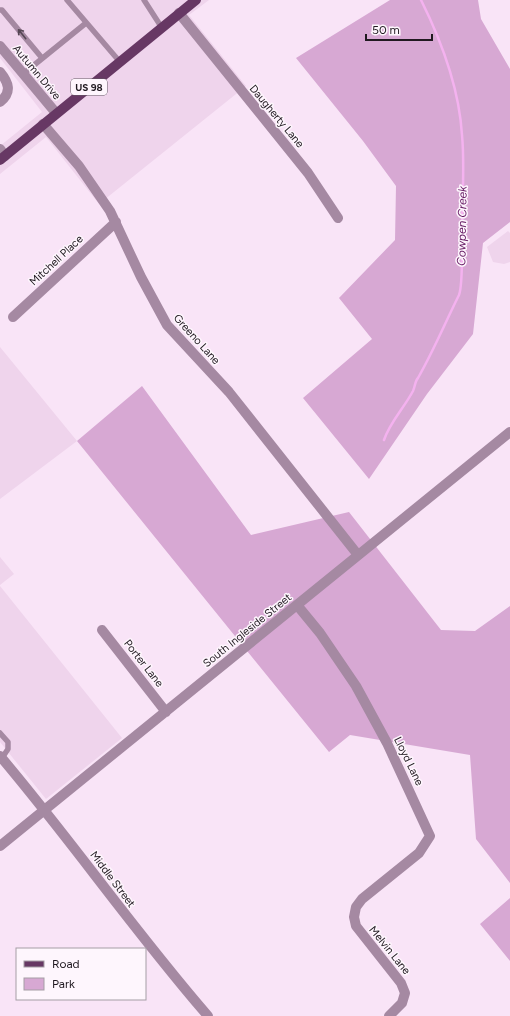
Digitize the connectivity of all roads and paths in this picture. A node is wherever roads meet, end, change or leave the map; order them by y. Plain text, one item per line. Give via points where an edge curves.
1 (67, 0) edge
2 (144, 0) edge
3 (196, 0) edge
4 (1, 10) edge
5 (179, 14) junction
6 (86, 23) junction
7 (162, 28) junction
8 (0, 46) edge
9 (42, 58) junction
10 (120, 62) junction
11 (0, 72) edge
12 (23, 74) junction
13 (0, 102) edge
14 (56, 114) junction
15 (43, 124) junction
16 (2, 155) edge
17 (338, 218) dead end
18 (116, 222) junction
19 (13, 317) dead end
20 (510, 432) edge
21 (358, 554) junction
22 (297, 605) junction
23 (102, 630) dead end
24 (166, 712) junction
25 (0, 733) edge
26 (1, 757) edge
27 (46, 810) junction
28 (0, 846) edge
29 (354, 917) joint
30 (208, 1016) edge
31 (389, 1016) edge

1 - 6 lane
2 - 7 lane
3 - 5 main road, US 98
9 -> 4 lane
5 - 7 main road, US 98
5 - 17 street, Daugherty Lane via 308,173
6 - 9 lane
6 - 10 lane
7 - 10 main road, US 98
8 - 12 street, Autumn Drive
9 - 12 lane
10 - 14 main road, US 98
11 - 13 street via 9,90
12 - 14 street, Autumn Drive
14 - 15 main road, US 98
15 - 16 main road, US 98
15 - 18 street, Greeno Lane via 90,180
18 - 19 street, Mitchell Place
18 - 21 street, Greeno Lane via 141,277 167,325 229,392
20 - 21 street, South Ingleside Street
21 - 22 street, South Ingleside Street
22 - 24 street, South Ingleside Street
22 - 29 street, Lloyd Lane via 320,633 356,686 387,743 430,836 419,853 362,899 356,907
23 - 24 street, Porter Lane
24 - 27 street, South Ingleside Street
25 - 26 lane via 8,742 8,748
26 - 27 street, Middle Street
27 - 28 street, South Ingleside Street
27 - 30 street, Middle Street via 131,923
29 - 31 street, Melvin Lane via 361,934 401,983 405,993 402,1003

